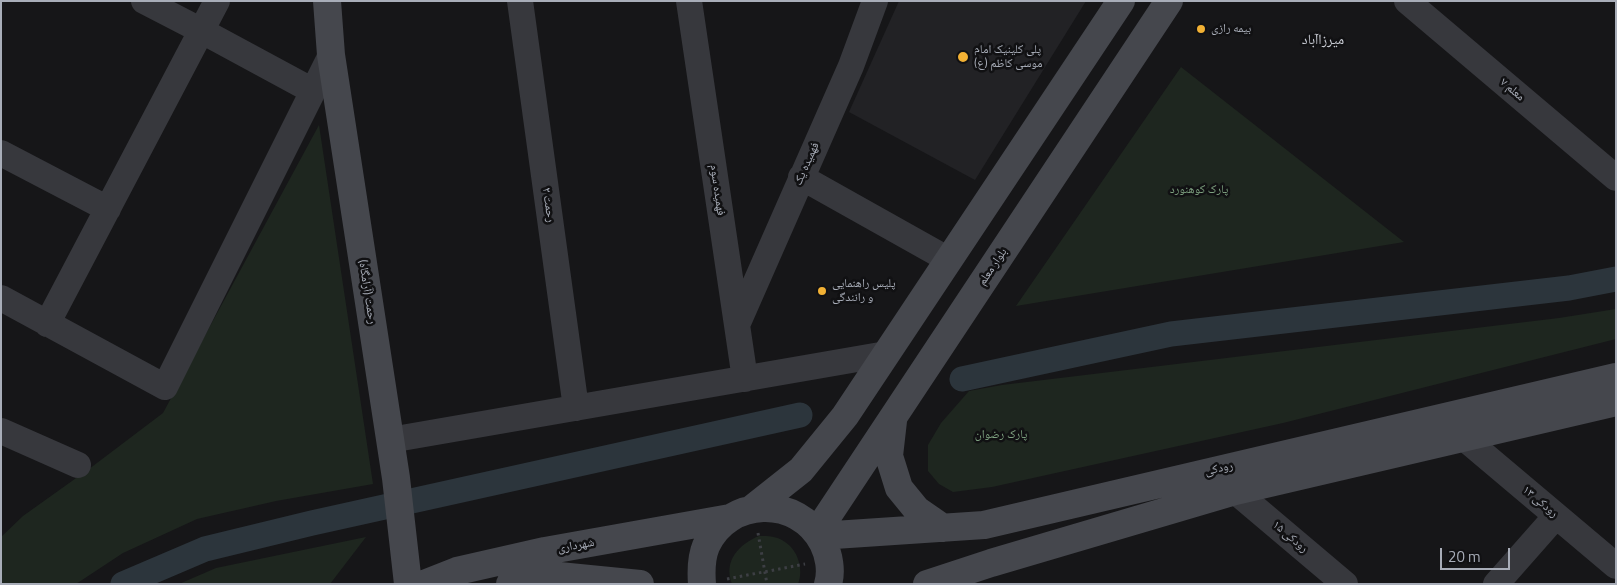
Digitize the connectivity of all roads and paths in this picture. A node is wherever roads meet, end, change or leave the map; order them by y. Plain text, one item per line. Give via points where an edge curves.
1 (144, 1) edge
2 (217, 1) edge
3 (327, 1) edge
4 (520, 1) edge
5 (689, 1) edge
6 (875, 1) edge
7 (1121, 1) edge
8 (1169, 1) edge
9 (1407, 1) edge
10 (202, 31) junction
11 (331, 55) junction
12 (313, 92) junction
13 (1, 153) edge
14 (801, 177) junction
15 (1616, 178) edge
16 (108, 209) junction
17 (949, 260) junction
18 (1, 298) edge
19 (47, 324) junction
20 (737, 326) junction
21 (886, 354) junction
22 (1616, 376) edge
23 (745, 378) junction
24 (1616, 402) edge
25 (576, 408) junction
26 (893, 417) junction
27 (1, 431) edge
28 (1463, 437) junction
29 (390, 440) junction
30 (78, 465) dead end
31 (1235, 491) junction
32 (742, 513) junction
33 (1556, 516) junction
34 (984, 525) junction
35 (943, 528) junction
36 (823, 553) edge
37 (990, 563) junction
38 (1616, 566) edge
39 (765, 571) junction
40 (408, 584) edge
41 (424, 584) edge
42 (510, 584) edge
43 (640, 584) edge
44 (702, 584) edge
45 (767, 584) edge
46 (927, 584) edge
47 (1345, 584) edge
48 (1496, 584) edge

1 - 10 street
2 - 10 street
3 - 11 main road, رحمت (آرامگاه)
4 - 25 street, رحمت ۲
5 - 20 street, فهمیده سوم
6 - 14 street, فهمیده یک via 851,66
7 - 17 main road
8 - 26 main road, بلوار معلم
9 - 15 street, معلم ۷
10 - 12 street
10 - 16 street
11 - 12 street
11 - 29 main road, رحمت (آرامگاه)
12 - 19 street via 165,387
13 - 16 street
14 - 17 street
14 - 20 street, فهمیده یک
16 - 19 street
17 - 21 main road
18 - 19 street
20 - 23 street, فهمیده سوم
21 - 23 street
21 - 32 main road via 845,416 801,470
22 - 34 main road, رودکی
23 - 25 street
24 - 28 main road, رودکی
25 - 29 street
26 - 35 main road via 889,456 899,488 917,510
26 - 36 main road, بلوار معلم
27 - 30 street
28 - 31 main road, رودکی
28 - 33 street, رودکی ۱۳
29 - 40 main road, رحمت (آرامگاه)
31 - 37 main road, رودکی
31 - 47 street, رودکی ۱۵
32 - 36 main road, شهرداری via 772,507 788,511 804,520
32 - 39 path
32 - 41 main road, شهرداری via 546,551 457,571
32 - 44 main road via 716,530 706,546 701,564
33 - 38 street, رودکی ۱۳
33 - 48 street
34 - 35 main road, رودکی
34 - 37 main road via 981,545
35 - 36 main road, رودکی
36 - 39 path
37 - 46 main road, رودکی
39 - 44 path
39 - 45 path
42 - 43 main road via 549,575

